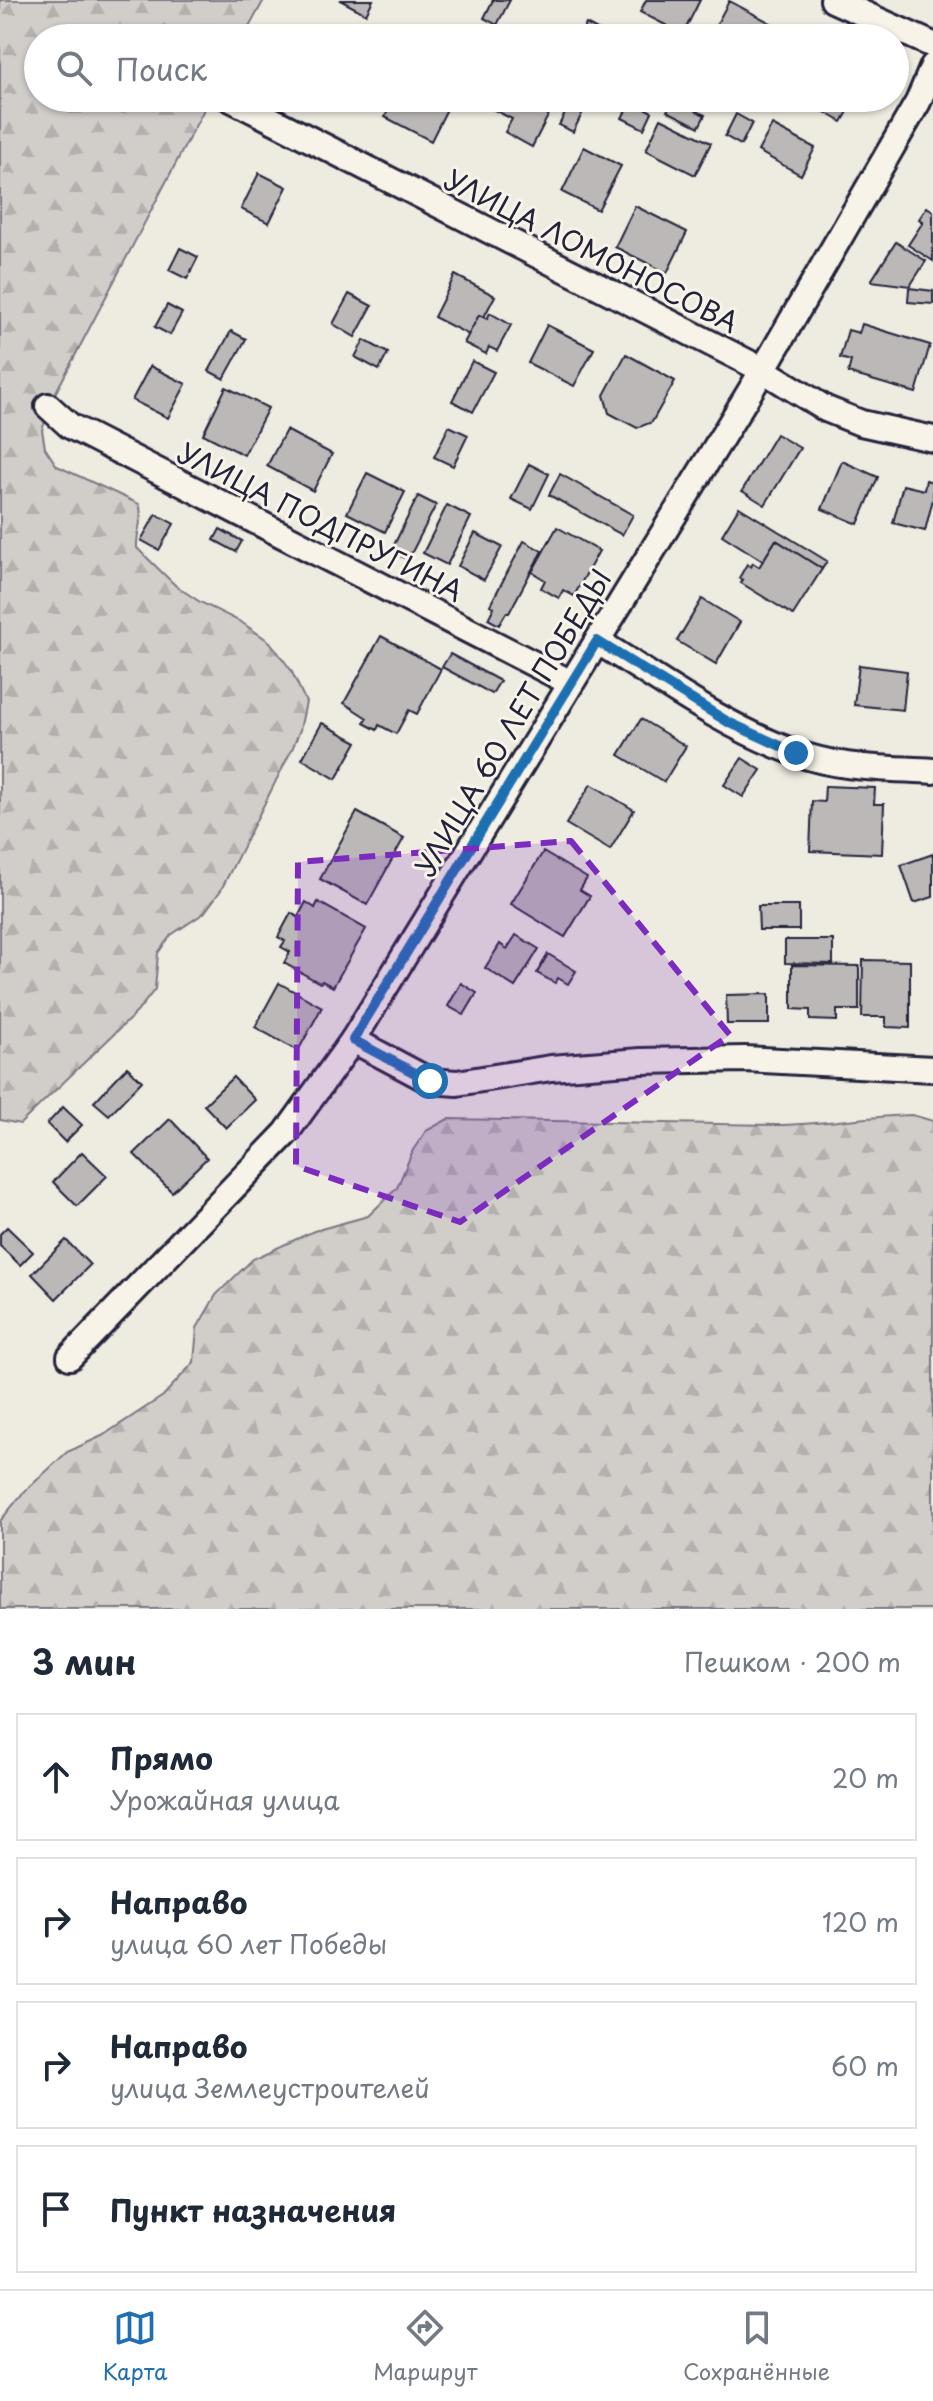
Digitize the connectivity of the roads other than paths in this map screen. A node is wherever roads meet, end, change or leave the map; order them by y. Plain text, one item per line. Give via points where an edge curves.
1 (833, 0) edge
2 (886, 24) edge
3 (909, 34) edge
4 (933, 45) edge
5 (933, 66) edge
6 (256, 112) edge
7 (763, 370) junction
8 (48, 406) dead end
9 (933, 439) edge
10 (597, 641) junction
11 (571, 683) junction
12 (933, 771) edge
13 (353, 1040) junction
14 (933, 1069) edge
15 (70, 1357) dead end

1 - 2 street
3 - 4 street
5 - 7 street, УЛИЦА 60 ЛЕТ ПОБЕДЫ via 918,102
6 - 7 street, УЛИЦА ЛОМОНОСОВА
7 - 9 street, УЛИЦА ЛОМОНОСОВА via 850,419
7 - 10 street, УЛИЦА 60 ЛЕТ ПОБЕДЫ
8 - 11 street, УЛИЦА ПОДПРУГИНА via 70,426
10 - 11 street, УЛИЦА 60 ЛЕТ ПОБЕДЫ
10 - 12 street via 728,722 796,753 863,766
11 - 13 street, УЛИЦА 60 ЛЕТ ПОБЕДЫ
13 - 14 street via 430,1081 457,1083 641,1061 761,1060
13 - 15 street, УЛИЦА 60 ЛЕТ ПОБЕДЫ via 286,1133

